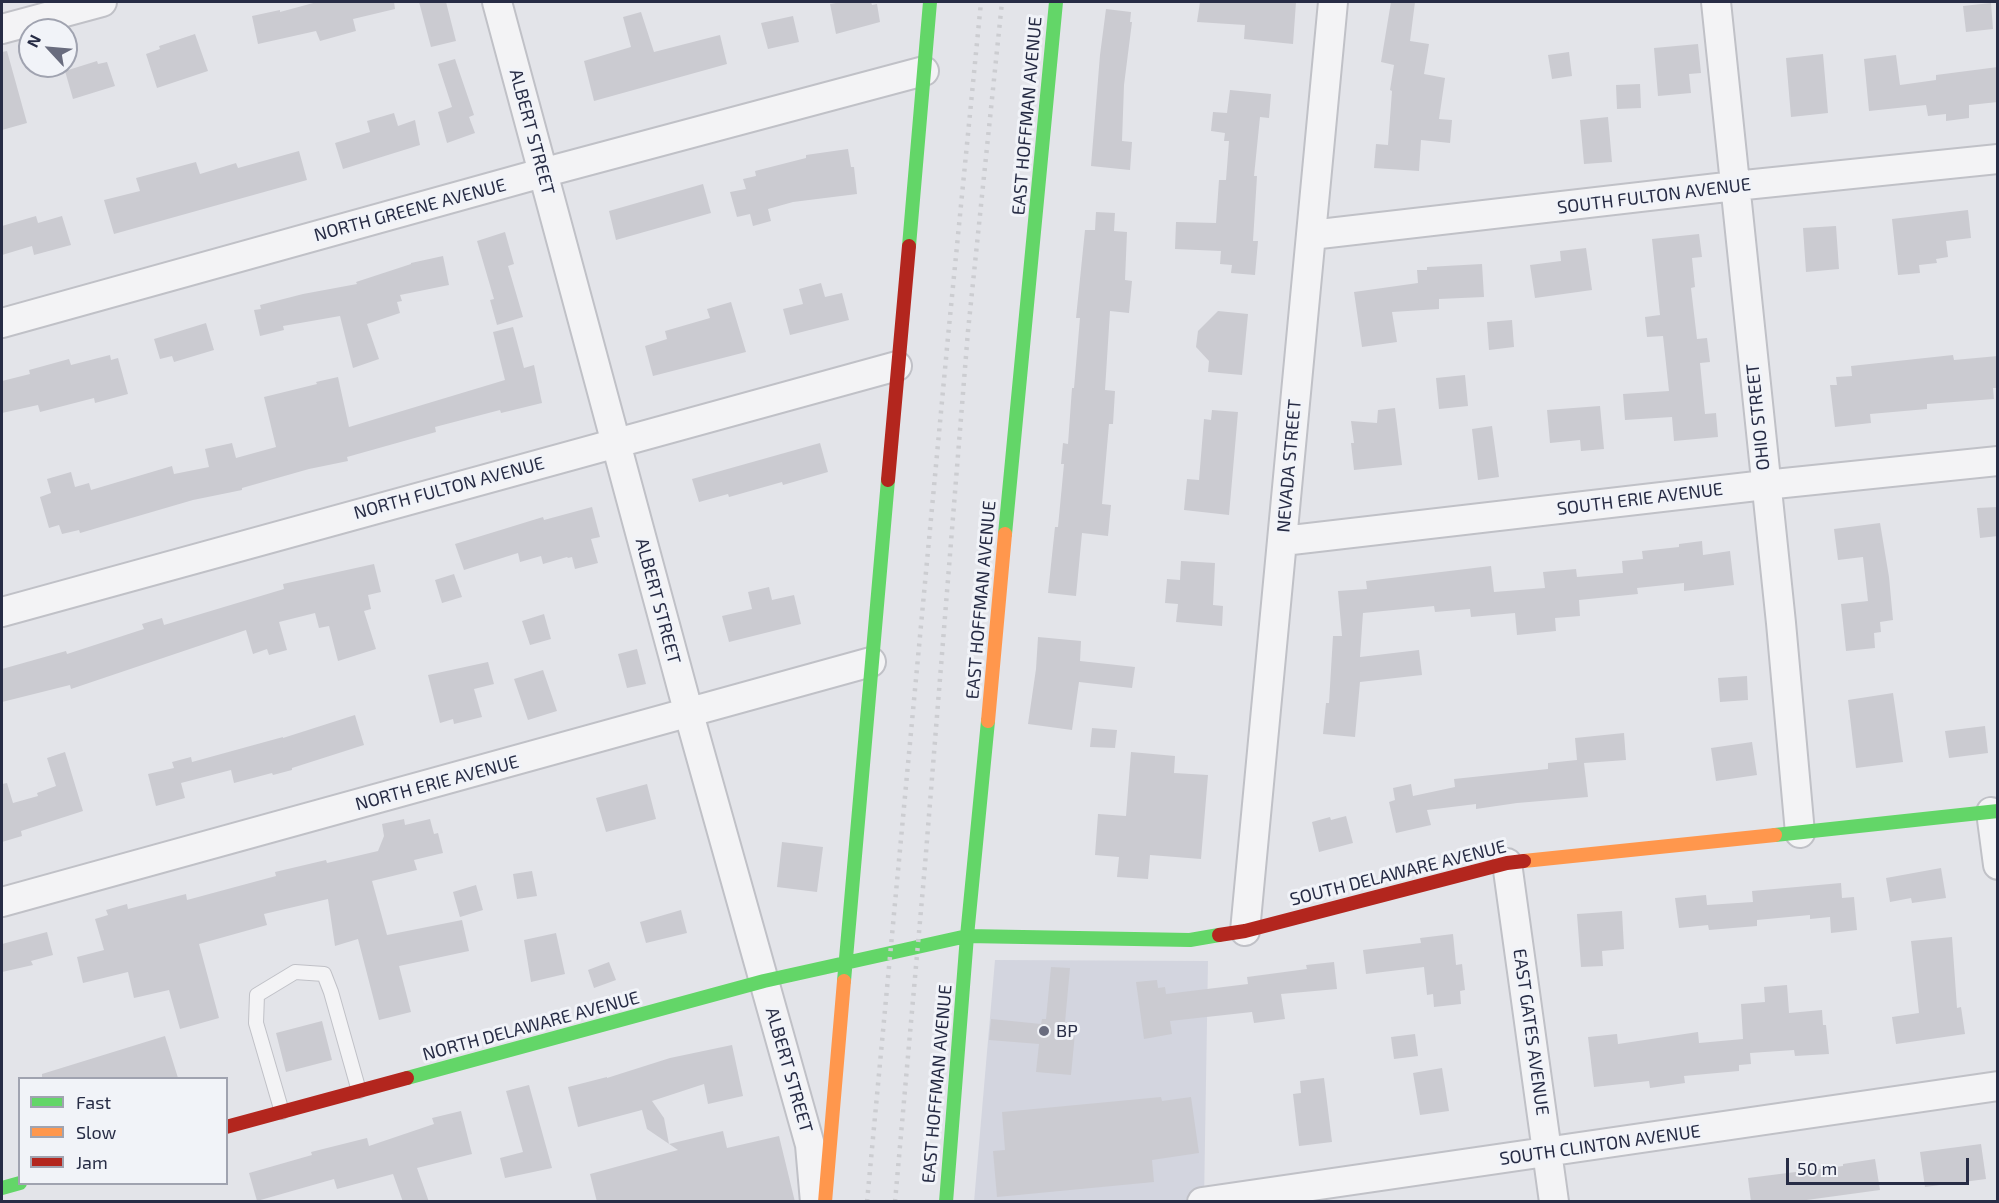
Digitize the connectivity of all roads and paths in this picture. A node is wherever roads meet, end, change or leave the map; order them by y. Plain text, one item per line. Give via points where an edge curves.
1 (102, 2) edge
2 (497, 2) edge
3 (930, 2) edge
4 (1056, 2) edge
5 (1333, 2) edge
6 (1716, 2) edge
7 (2, 29) edge
8 (924, 71) junction
9 (1998, 159) edge
10 (542, 173) junction
11 (1735, 186) junction
12 (1311, 235) junction
13 (2, 322) edge
14 (897, 366) junction
15 (616, 442) junction
16 (1998, 461) edge
17 (1765, 485) junction
18 (1282, 541) junction
19 (2, 612) edge
20 (871, 662) junction
21 (688, 714) junction
22 (1994, 812) edge
23 (1800, 833) junction
24 (1507, 863) junction
25 (1998, 865) edge
26 (2, 902) edge
27 (1245, 931) junction
28 (967, 936) junction
29 (845, 962) junction
30 (764, 981) junction
31 (1998, 1086) edge
32 (359, 1091) junction
33 (282, 1112) junction
34 (228, 1126) edge
35 (1547, 1152) junction
36 (18, 1184) edge
37 (2, 1188) edge
38 (815, 1202) edge
39 (825, 1202) edge
40 (946, 1202) edge
41 (1202, 1202) edge
42 (1554, 1202) edge

1 - 7 street
2 - 10 street, ALBERT STREET
3 - 8 street
4 - 28 street, EAST HOFFMAN AVENUE
5 - 12 street, NEVADA STREET
6 - 11 street, OHIO STREET
8 - 10 street, NORTH GREENE AVENUE
8 - 14 street
9 - 11 street, SOUTH FULTON AVENUE
10 - 13 street, NORTH GREENE AVENUE
10 - 15 street, ALBERT STREET
11 - 12 street, SOUTH FULTON AVENUE
11 - 17 street, OHIO STREET
12 - 18 street, NEVADA STREET
14 - 15 street, NORTH FULTON AVENUE
14 - 20 street
15 - 19 street, NORTH FULTON AVENUE
15 - 21 street, ALBERT STREET
16 - 17 street, SOUTH ERIE AVENUE
17 - 18 street, SOUTH ERIE AVENUE
17 - 23 street, OHIO STREET
18 - 27 street, NEVADA STREET
20 - 21 street, NORTH ERIE AVENUE
20 - 29 street
21 - 26 street, NORTH ERIE AVENUE
21 - 30 street, ALBERT STREET
22 - 23 street, SOUTH DELAWARE AVENUE
22 - 25 street
23 - 24 street, SOUTH DELAWARE AVENUE
24 - 27 street, SOUTH DELAWARE AVENUE
24 - 35 street, EAST GATES AVENUE
27 - 28 street, SOUTH DELAWARE AVENUE via 1190,940
28 - 29 street, SOUTH DELAWARE AVENUE
28 - 40 street, EAST HOFFMAN AVENUE
29 - 30 street, NORTH DELAWARE AVENUE
29 - 39 street
30 - 32 street, NORTH DELAWARE AVENUE
30 - 38 street, ALBERT STREET via 810,1145
31 - 35 street, SOUTH CLINTON AVENUE
32 - 33 street, NORTH DELAWARE AVENUE
32 - 33 lane via 324,974 295,972 257,995 256,1023
33 - 34 street, NORTH DELAWARE AVENUE
35 - 41 street, SOUTH CLINTON AVENUE
35 - 42 street, EAST GATES AVENUE
36 - 37 street

